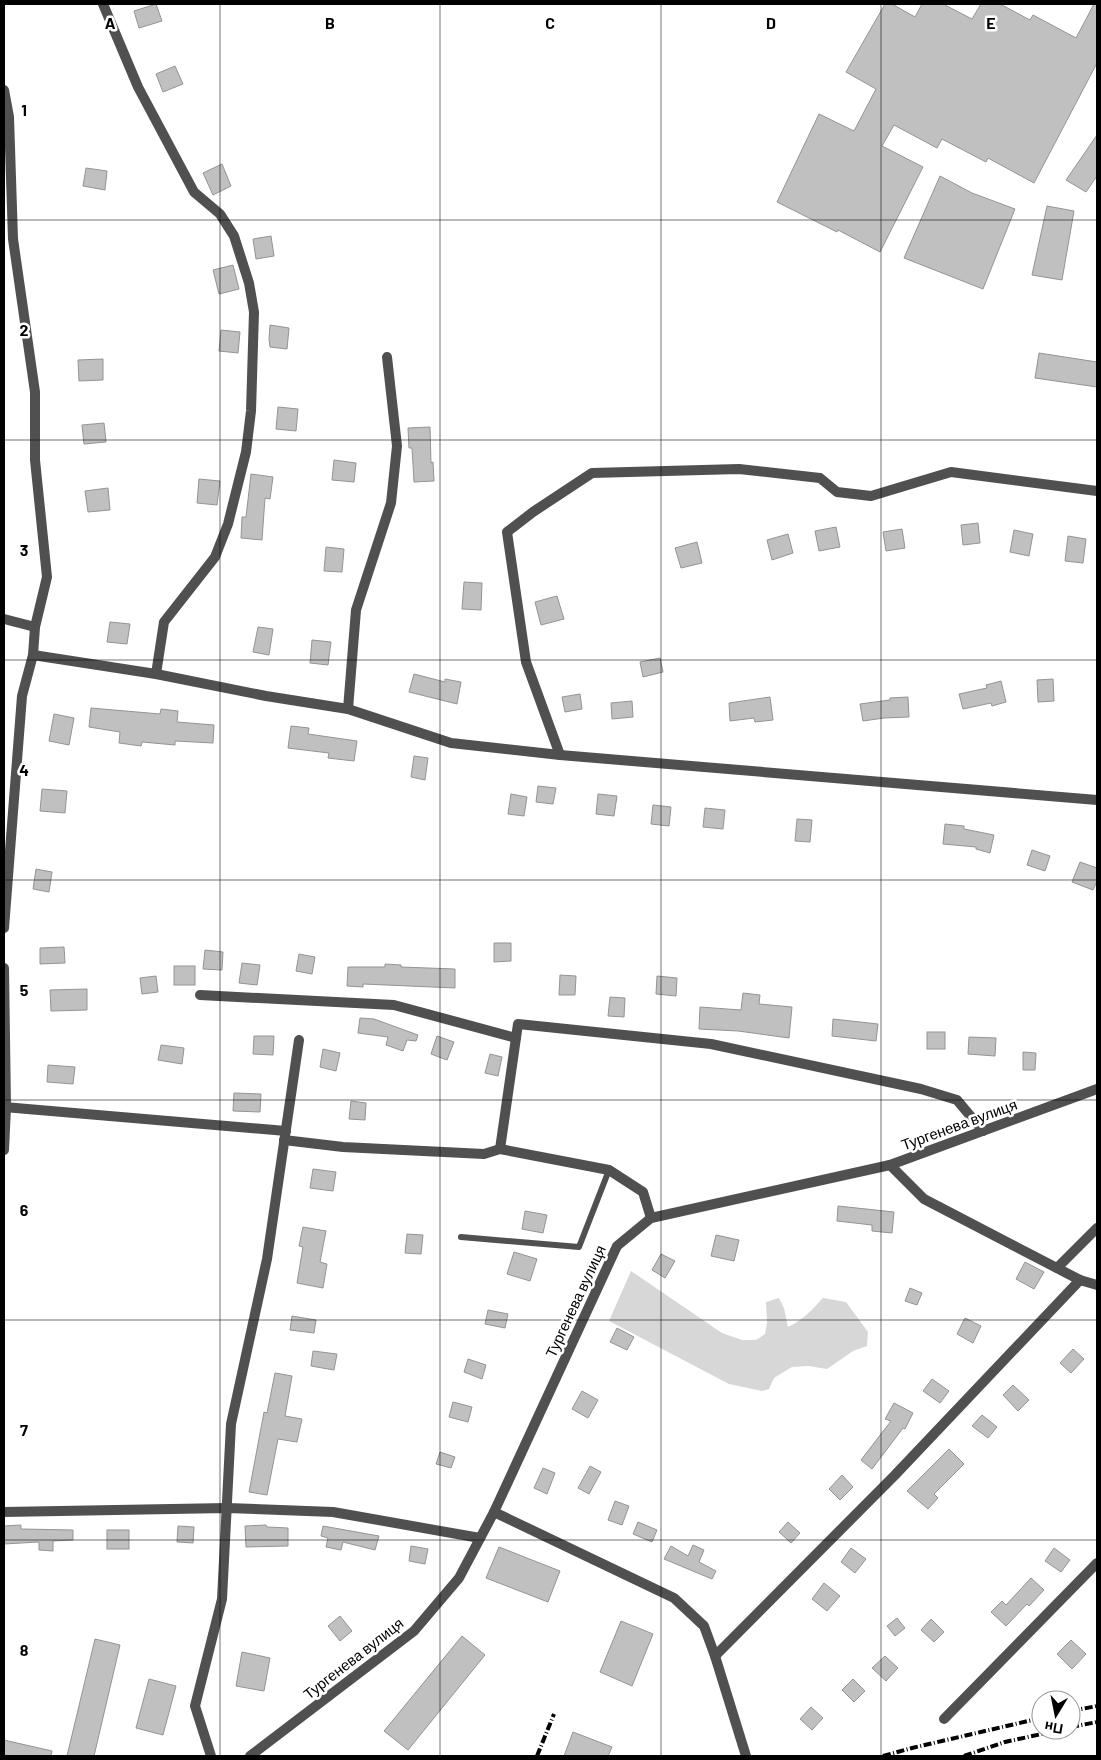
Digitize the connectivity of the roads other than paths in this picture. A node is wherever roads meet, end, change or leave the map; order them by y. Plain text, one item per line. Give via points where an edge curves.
1 (103, 4) edge
2 (4, 90) edge
3 (387, 357) dead end
4 (1097, 491) edge
5 (4, 619) edge
6 (35, 627) junction
7 (32, 654) junction
8 (156, 674) junction
9 (348, 709) junction
10 (560, 755) junction
11 (1097, 800) edge
12 (4, 928) edge
13 (4, 968) edge
14 (200, 995) dead end
15 (516, 1038) junction
16 (299, 1040) dead end
17 (1097, 1090) edge
18 (5, 1107) edge
19 (983, 1131) junction
20 (285, 1136) junction
21 (500, 1149) junction
22 (4, 1150) edge
23 (890, 1164) junction
24 (609, 1170) junction
25 (652, 1218) junction
26 (1097, 1228) edge
27 (462, 1237) dead end
28 (1057, 1268) junction
29 (1080, 1280) junction
30 (1097, 1285) edge
31 (227, 1508) junction
32 (4, 1512) edge
33 (494, 1512) junction
34 (480, 1538) junction
35 (1097, 1563) edge
36 (715, 1656) junction
37 (944, 1718) dead end
38 (211, 1756) edge
39 (250, 1756) edge
40 (746, 1756) edge

1 - 8 street via 138,87 194,192 220,214 234,236 249,283 254,312 251,411 246,452 228,524 215,557 164,622
2 - 6 street via 9,117 13,239 35,392 35,460 47,577
3 - 9 street via 397,446 391,503 356,610
4 - 10 street via 951,472 872,496 837,492 820,478 739,469 592,473 508,532 526,662
5 - 6 street
6 - 7 street
7 - 8 street
7 - 12 street via 22,696
8 - 9 street
9 - 10 street via 452,743
10 - 11 street
13 - 18 street
14 - 15 street via 394,1005
15 - 19 street via 518,1024 711,1044 921,1089 958,1100
15 - 21 street
16 - 20 street
17 - 19 street, Тургенева вулиця
18 - 20 street
18 - 22 street
19 - 23 street, Тургенева вулиця
20 - 21 street via 342,1147 474,1154
20 - 31 street via 267,1259 231,1424
21 - 24 street
23 - 25 street, Тургенева вулиця
23 - 28 street via 924,1199
24 - 25 street via 642,1192
24 - 27 lane via 579,1247
25 - 33 street, Тургенева вулиця via 617,1246
26 - 28 street
28 - 29 street
29 - 30 street
29 - 36 street
31 - 32 street
31 - 34 street via 333,1512
31 - 38 street via 222,1599 195,1706
33 - 34 street, Тургенева вулиця
33 - 36 street via 674,1598 704,1626
34 - 39 street, Тургенева вулиця via 459,1578 414,1631
35 - 37 street
36 - 40 street

